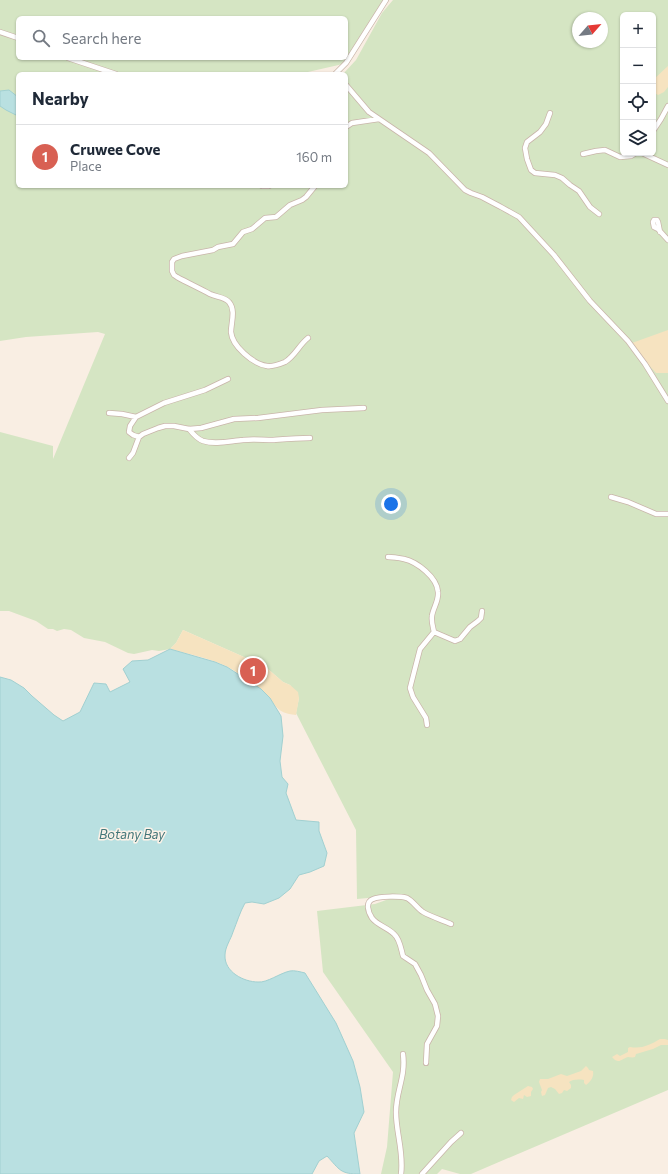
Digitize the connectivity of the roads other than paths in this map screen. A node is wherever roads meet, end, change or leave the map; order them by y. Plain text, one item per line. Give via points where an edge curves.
1 (386, 0) edge
2 (0, 32) edge
3 (16, 37) edge
4 (74, 60) edge
5 (348, 60) edge
6 (348, 60) edge
7 (110, 72) edge
8 (338, 72) edge
9 (348, 87) edge
10 (668, 106) edge
11 (550, 112) dead end
12 (380, 119) junction
13 (348, 126) edge
14 (656, 127) edge
15 (583, 154) dead end
16 (631, 156) edge
17 (648, 156) edge
18 (668, 165) edge
19 (313, 188) edge
20 (599, 214) dead end
21 (660, 232) dead end
22 (668, 240) edge
23 (308, 338) dead end
24 (228, 379) dead end
25 (668, 401) edge
26 (364, 408) dead end
27 (109, 414) dead end
28 (136, 417) junction
29 (189, 429) junction
30 (139, 437) junction
31 (310, 438) dead end
32 (129, 458) dead end
33 (611, 497) dead end
34 (668, 514) edge
35 (388, 557) dead end
36 (482, 611) dead end
37 (434, 632) junction
38 (427, 725) dead end
39 (452, 924) dead end
40 (404, 1054) dead end
41 (426, 1063) dead end
42 (461, 1133) dead end
43 (401, 1174) edge
44 (422, 1174) edge

1 - 5 lane
2 - 3 lane
4 - 7 lane
6 - 8 lane
9 - 12 lane via 369,112
10 - 14 lane
11 - 20 lane via 546,124 527,142 525,148 531,170 562,178 579,191 590,207
12 - 13 lane
12 - 25 lane via 429,153 465,190 519,217 554,255 590,301 628,341 646,364
15 - 16 lane via 603,150 620,157
17 - 18 lane
19 - 23 lane via 306,197 290,204 276,217 265,218 244,232 233,244 182,256 174,259 171,267 177,277 230,303 233,313 231,332 235,342 244,354 260,364 271,366 285,362
21 - 22 lane
24 - 28 lane via 205,390 164,403
26 - 29 lane via 234,419
27 - 28 lane
28 - 30 lane via 130,426 130,432
29 - 30 lane via 165,426
29 - 31 lane via 201,440 209,442
30 - 32 lane
33 - 34 lane via 656,514
35 - 37 lane via 405,559 432,577 438,592 432,617
36 - 37 lane via 478,621 458,640
37 - 38 lane via 420,649 410,688 426,718
39 - 41 lane via 425,913 404,897 373,899 369,903 371,917 395,934 403,956 415,964 435,1004 438,1016 427,1044
40 - 43 lane via 404,1071 396,1113 402,1159
42 - 44 lane

